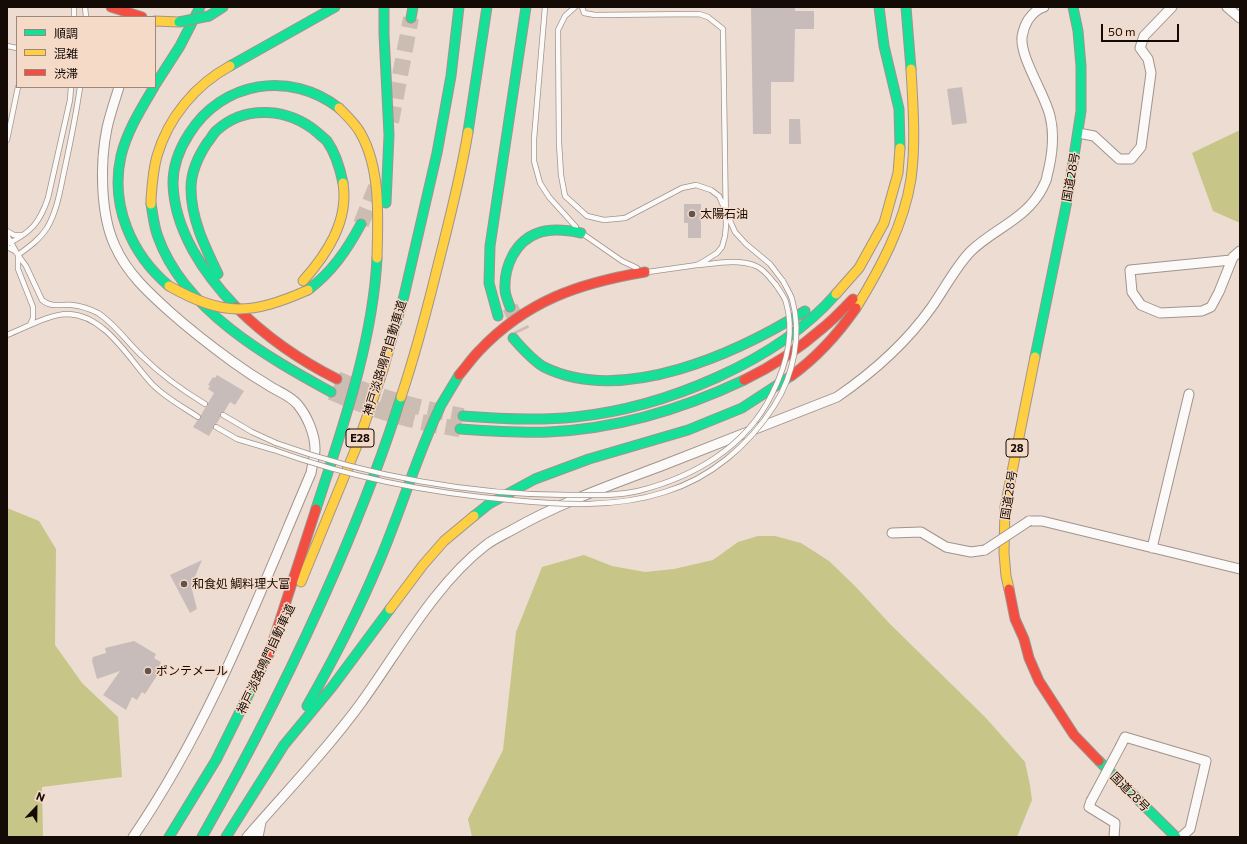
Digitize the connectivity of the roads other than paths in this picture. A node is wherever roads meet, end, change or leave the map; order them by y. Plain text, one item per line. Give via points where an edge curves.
1 (111, 7) edge
2 (200, 7) edge
3 (223, 7) edge
4 (335, 7) edge
5 (413, 7) edge
6 (459, 7) edge
7 (487, 7) edge
8 (526, 7) edge
9 (545, 7) edge
10 (575, 7) edge
11 (582, 7) edge
12 (879, 7) edge
13 (906, 7) edge
14 (1044, 7) edge
15 (1073, 7) edge
16 (1172, 7) edge
17 (1227, 7) edge
18 (383, 8) edge
19 (139, 16) edge
20 (411, 18) tunnel mouth
21 (1240, 18) edge
22 (156, 21) edge
23 (156, 83) edge
24 (18, 88) edge
25 (71, 88) edge
26 (80, 88) edge
27 (119, 88) edge
28 (153, 88) edge
29 (1078, 133) junction
30 (7, 140) edge
31 (725, 209) junction
32 (361, 224) tunnel mouth
33 (7, 231) edge
34 (581, 233) junction
35 (25, 234) junction
36 (7, 235) edge
37 (9, 243) edge
38 (7, 247) edge
39 (1240, 251) edge
40 (18, 255) junction
41 (1231, 260) junction
42 (697, 265) junction
43 (377, 269) junction
44 (858, 269) junction
45 (645, 272) junction
46 (876, 272) junction
47 (210, 305) junction
48 (510, 307) tunnel mouth
49 (498, 316) dead end
50 (250, 320) junction
51 (30, 325) junction
52 (7, 335) edge
53 (513, 338) tunnel mouth
54 (550, 358) dead end
55 (337, 379) tunnel mouth
56 (625, 380) junction
57 (331, 392) tunnel mouth
58 (1189, 394) dead end
59 (205, 404) dead end
60 (223, 415) dead end
61 (463, 416) tunnel mouth
62 (198, 417) dead end
63 (216, 427) dead end
64 (460, 429) tunnel mouth
65 (892, 533) dead end
66 (1152, 548) junction
67 (1240, 569) edge
68 (269, 654) junction
69 (284, 745) junction
70 (262, 819) junction
71 (133, 837) edge
72 (169, 837) edge
73 (202, 837) edge
74 (226, 837) edge
75 (247, 837) edge
76 (258, 837) edge
77 (1114, 837) edge
78 (1176, 837) edge
79 (1181, 837) edge

1 - 19 main road
2 - 23 main road via 180,46
3 - 22 main road, bridge via 209,16 179,22
4 - 57 main road via 227,67 190,96 164,134 154,164 150,195 155,227 167,259 203,305 257,349
5 - 20 main road
6 - 68 main road, 神戸淡路鳴門自動車道 / E28 via 451,76 437,153 406,288 383,370 329,517
7 - 73 main road, E28 via 463,162 446,235 408,376 383,452 315,620 270,712
8 - 49 main road via 490,246 489,283
9 - 34 lane via 534,161 540,183 549,197
10 - 31 lane via 565,16 558,30 558,142 560,175 565,196 587,216 604,220 625,218 682,188 696,185 719,196
11 - 31 lane via 584,13 595,15 699,14 708,17 723,29
12 - 44 main road via 902,135 894,194 881,230
13 - 46 main road via 914,136 911,178 899,222
14 - 70 street via 1031,15 1022,38 1024,53 1050,116 1054,134 1047,178 1039,195 1022,214 991,235 963,260 931,309 908,335 880,364 837,397 566,502 487,545 462,566 438,594 344,725
15 - 29 main road, 国道28号 / 28 via 1081,66 1081,111
16 - 29 street via 1144,36 1140,48 1148,59 1152,73 1141,147 1131,159 1119,159 1094,136
17 - 21 street
18 - 43 main road via 389,135 385,212
24 - 30 lane
25 - 35 lane via 48,198 36,225
26 - 40 lane via 53,216 42,234
27 - 71 street via 107,129 103,165 106,222 115,247 144,288 184,324 246,371 297,404 306,417 314,437 315,450 311,473 219,685 194,736
28 - 47 main road, bridge via 128,136 118,171 117,186 123,220 134,246 157,276 181,294
29 - 78 main road, 国道28号 / 28 via 1067,201 1005,507 1006,576 1015,619 1029,658 1039,681 1074,735
31 - 42 lane via 725,236 722,247
31 - 63 lane, bridge via 735,232 770,264 791,297 797,327 794,356 777,401 756,429 727,459 690,482 644,498 600,503 574,504 488,498 418,489 317,465 237,439
32 - 47 main road, bridge via 334,268 308,290 278,304 262,308 228,309
33 - 35 lane via 14,235
34 - 45 lane via 622,261
34 - 48 main road via 547,231 522,241 506,270 505,290
35 - 37 lane
36 - 37 lane
37 - 40 lane
38 - 40 lane
39 - 41 street
40 - 51 lane via 18,269 33,307
40 - 59 lane via 45,303 77,306 97,313 160,372
41 - 41 street via 1211,307 1202,311 1160,313 1142,305 1132,292 1130,270
42 - 45 lane
42 - 60 lane, bridge via 735,262 756,266 766,273 785,301 789,320 789,342 785,363 767,403 754,423 725,452 680,478 636,491 599,495 537,494 444,485 378,473 325,459 276,443
43 - 50 main road via 377,214 373,165 365,140 348,116 326,99 296,87 266,85 234,93 208,110 188,134 176,161 174,188 178,217 192,249 215,283
43 - 68 main road via 374,296 357,374 334,455
44 - 56 main road via 823,299 759,338 691,365
44 - 61 main road via 828,303 783,341 761,356 708,382 651,402 590,415 528,420
45 - 69 main road via 624,274 578,286 540,303 497,333 471,359 446,395 430,428 387,542 357,612 315,693
46 - 64 main road via 851,302 800,346 769,367 690,403 654,415 577,430 495,432
46 - 69 main road via 854,310 824,348 767,393 742,408 688,430 589,459 535,479 489,504 466,522 444,541 423,565 332,687
47 - 50 main road, bridge via 243,307 263,303 294,288 322,258 338,228 344,198 341,167 327,140 318,131 295,117 268,111 255,112 231,121 209,139 196,162 191,187 195,217 209,256 227,289
50 - 55 main road via 286,349
51 - 52 lane
51 - 62 lane via 68,314 93,322 110,336 153,384 170,399
53 - 56 main road via 544,367 591,380
54 - 56 main road via 579,374 594,378
58 - 66 street
65 - 66 street, bridge via 920,532 946,547 971,552 985,550 1029,521 1042,521
66 - 67 street
68 - 72 main road, 神戸淡路鳴門自動車道 / E28 via 216,760
69 - 74 main road
70 - 75 street
70 - 76 street
77 - 79 street, bridge via 1115,823 1089,807 1125,737 1206,761 1190,829

